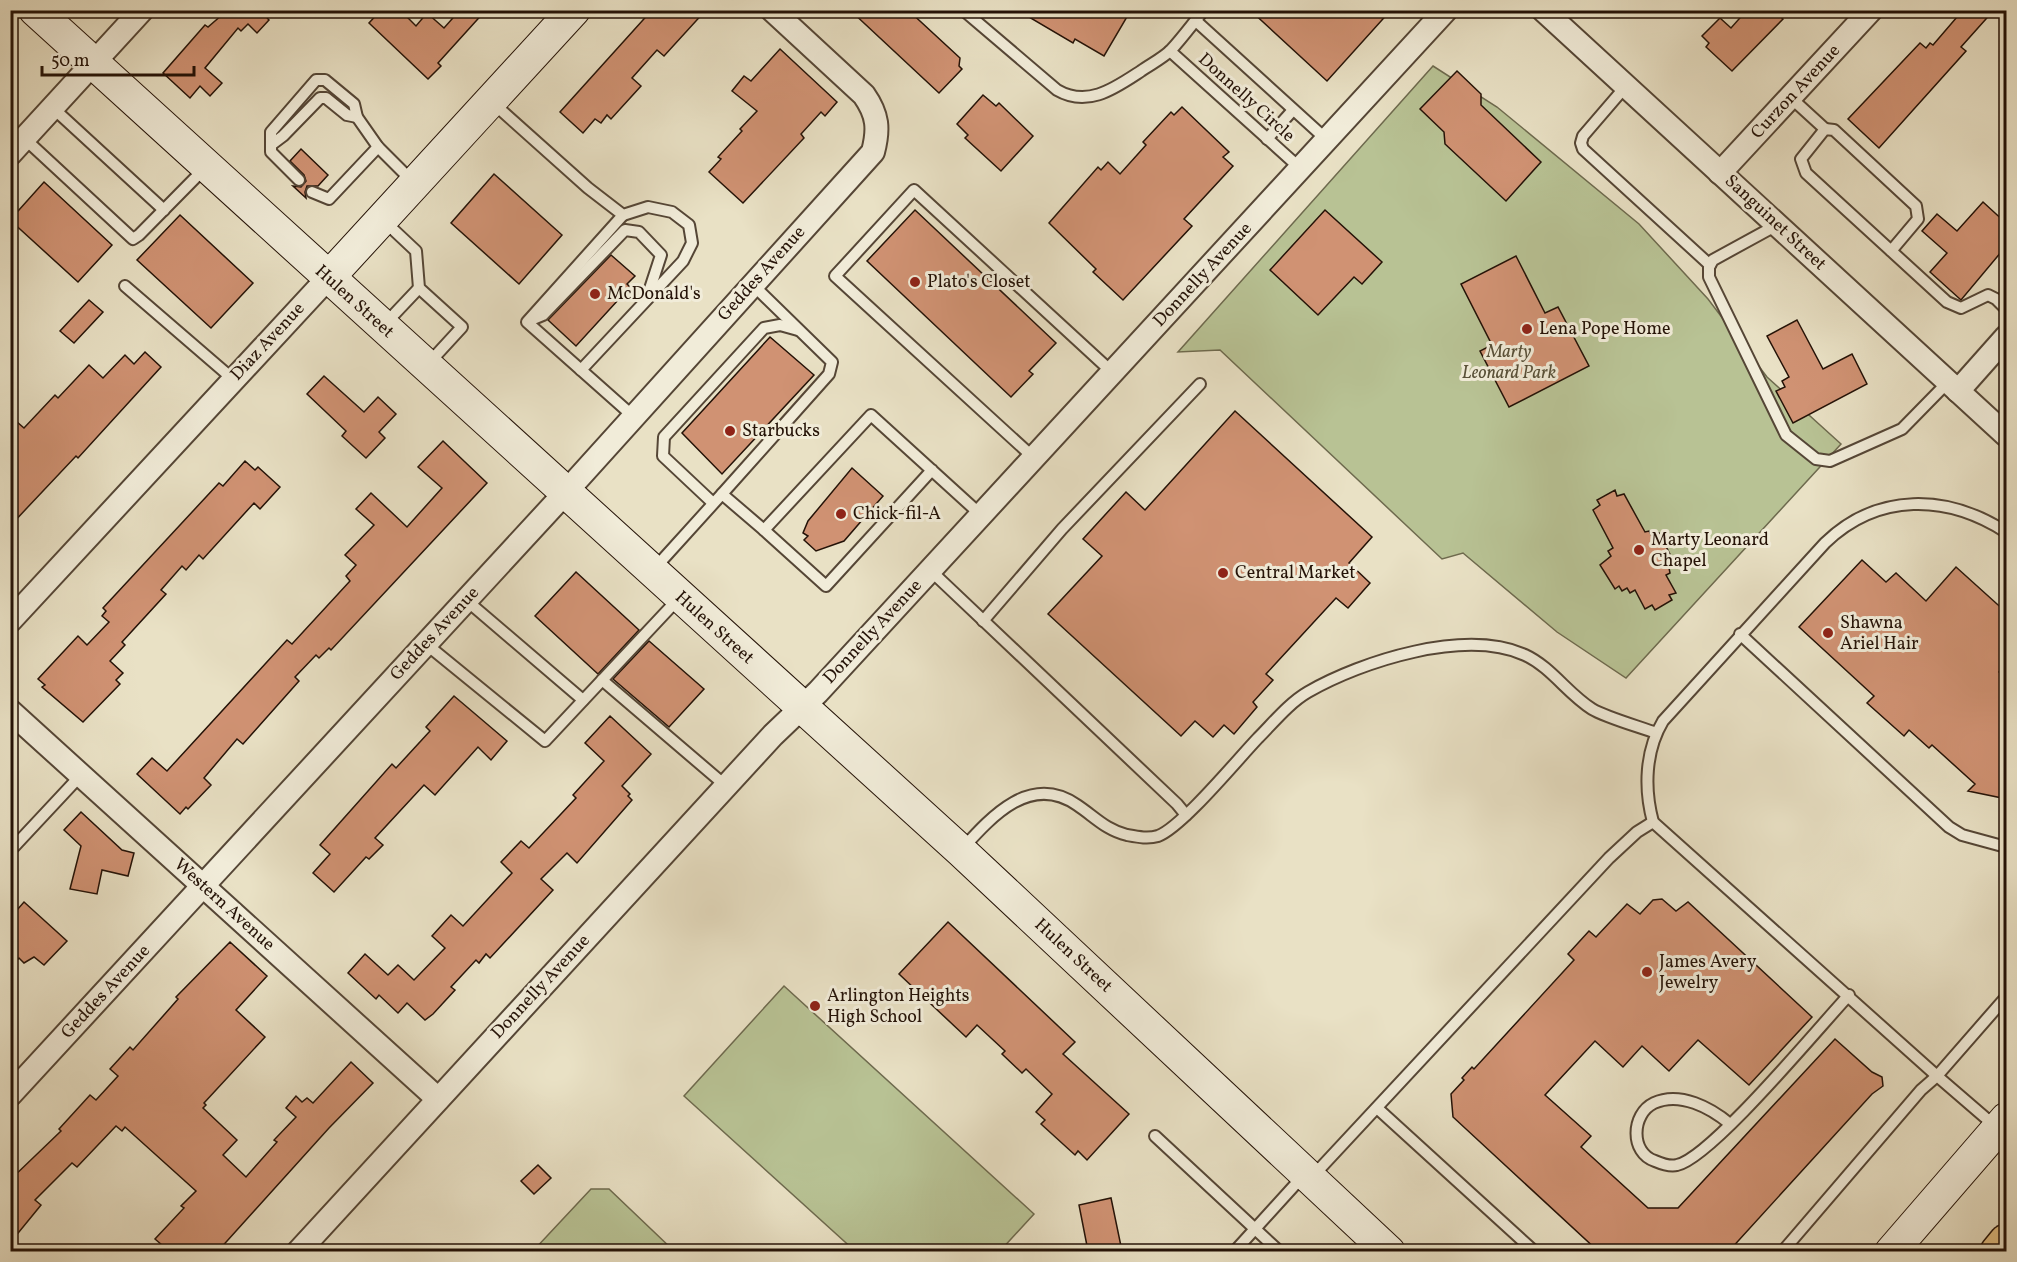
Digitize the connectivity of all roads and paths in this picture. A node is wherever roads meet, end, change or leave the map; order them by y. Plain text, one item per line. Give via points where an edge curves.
1 (35, 10) edge
2 (142, 10) edge
3 (574, 10) edge
4 (772, 10) edge
5 (963, 10) edge
6 (1204, 10) edge
7 (1446, 10) edge
8 (1543, 10) edge
9 (1871, 10) edge
10 (1196, 21) junction
11 (1170, 51) junction
12 (92, 65) junction
13 (1626, 86) junction
14 (1790, 97) junction
15 (491, 101) junction
16 (53, 108) junction
17 (1293, 110) junction
18 (357, 117) junction
19 (1825, 129) junction
20 (1267, 139) junction
21 (1327, 140) junction
22 (271, 145) junction
23 (18, 146) edge
24 (378, 147) junction
25 (206, 168) junction
26 (1301, 169) junction
27 (1720, 173) junction
28 (299, 180) dead end
29 (415, 183) junction
30 (312, 192) dead end
31 (164, 210) junction
32 (623, 215) junction
33 (382, 219) junction
34 (1777, 225) junction
35 (1891, 251) junction
36 (1710, 265) junction
37 (328, 278) junction
38 (753, 285) junction
39 (125, 286) dead end
40 (419, 288) junction
41 (646, 301) junction
42 (2007, 309) edge
43 (527, 322) junction
44 (382, 327) junction
45 (801, 331) junction
46 (2007, 337) edge
47 (426, 367) junction
48 (581, 370) junction
49 (1113, 373) junction
50 (234, 380) junction
51 (1200, 384) dead end
52 (1953, 386) junction
53 (634, 417) junction
54 (2007, 435) edge
55 (1034, 458) junction
56 (932, 471) junction
57 (565, 493) junction
58 (722, 494) junction
59 (714, 503) junction
60 (981, 515) junction
61 (764, 530) junction
62 (2007, 532) edge
63 (930, 570) junction
64 (651, 571) junction
65 (680, 597) junction
66 (466, 600) junction
67 (10, 621) edge
68 (983, 621) junction
69 (1740, 634) junction
70 (426, 644) junction
71 (602, 680) junction
72 (583, 700) junction
73 (802, 708) junction
74 (10, 711) edge
75 (1656, 733) junction
76 (81, 775) junction
77 (726, 786) junction
78 (1186, 816) junction
79 (1653, 822) junction
80 (2007, 847) edge
81 (10, 851) edge
82 (961, 851) junction
83 (203, 887) junction
84 (1849, 995) junction
85 (2007, 997) edge
86 (1937, 1076) junction
87 (10, 1095) edge
88 (438, 1100) junction
89 (1377, 1108) junction
90 (1730, 1124) junction
91 (2002, 1124) edge
92 (1155, 1136) dead end
93 (1308, 1176) junction
94 (1255, 1228) junction
95 (2007, 1240) edge
96 (298, 1251) edge
97 (1234, 1251) edge
98 (1280, 1251) edge
99 (1389, 1251) edge
100 (1535, 1251) edge
101 (1782, 1251) edge
102 (1891, 1251) edge
103 (1997, 1251) edge

1 - 12 main road, Hulen Street
2 - 12 street
3 - 15 main road, Diaz Avenue
4 - 38 street, Geddes Avenue via 864,95 873,109 878,135 873,152
5 - 11 lane, Donnelly Circle via 1068,97 1101,95
6 - 10 lane, Donnelly Circle
7 - 21 street, Donnelly Avenue
8 - 13 street, Sanguinet Street
9 - 14 street, Curzon Avenue
10 - 11 lane, Donnelly Circle
10 - 17 lane
11 - 20 lane, Donnelly Circle
12 - 16 street
12 - 25 main road, Hulen Street
13 - 27 street, Sanguinet Street
13 - 36 lane via 1583,136 1583,149
14 - 19 lane
14 - 27 street, Curzon Avenue
15 - 29 main road, Diaz Avenue
15 - 32 lane
16 - 23 street
16 - 31 lane
17 - 20 lane
17 - 21 lane
18 - 22 lane via 320,98
18 - 22 lane via 354,104 331,82 316,80 271,132
18 - 24 lane
19 - 35 lane via 1805,152 1802,166
19 - 35 lane via 1834,130 1917,206 1918,219
20 - 26 lane, Donnelly Circle
21 - 26 street, Donnelly Avenue
22 - 28 lane via 276,159
23 - 31 lane via 133,239
24 - 29 lane
24 - 30 lane via 328,199
25 - 31 lane
25 - 37 main road, Hulen Street
26 - 49 street, Donnelly Avenue
27 - 34 street, Sanguinet Street
29 - 33 main road, Diaz Avenue
32 - 41 lane via 648,207 672,212 688,225 692,243 683,261
32 - 43 lane
33 - 37 main road, Diaz Avenue
33 - 40 lane via 416,250
34 - 36 lane
34 - 52 street, Sanguinet Street
35 - 42 lane via 1955,306 1966,307 1988,296
36 - 52 lane via 1709,277 1786,435 1816,459 1830,461 1896,433
37 - 44 main road, Hulen Street
37 - 50 street, Diaz Avenue
38 - 45 lane
38 - 53 street, Geddes Avenue
39 - 50 lane
40 - 44 lane
40 - 47 lane via 462,327
41 - 43 lane via 661,255 639,232 625,230 543,315
41 - 48 lane
43 - 48 lane
44 - 47 main road, Hulen Street
45 - 58 lane via 832,362 829,374
45 - 59 lane via 780,325 764,328 664,436 663,456
46 - 52 street
47 - 57 main road, Hulen Street
48 - 53 lane
49 - 55 street, Donnelly Avenue
49 - 55 lane via 914,190 835,276
50 - 67 street, Diaz Avenue
51 - 68 lane via 1062,529
52 - 54 street, Sanguinet Street
53 - 57 street, Geddes Avenue
55 - 60 street, Donnelly Avenue
56 - 60 lane
56 - 61 lane via 871,415
56 - 61 lane via 826,586
57 - 64 main road, Hulen Street
57 - 66 street, Geddes Avenue
58 - 59 lane
58 - 61 lane
59 - 64 lane
60 - 63 street, Donnelly Avenue
62 - 69 lane via 1926,502 1868,514 1836,533
63 - 68 lane
63 - 73 street, Donnelly Avenue
64 - 65 main road, Hulen Street
65 - 71 lane
65 - 73 main road, Hulen Street
66 - 70 street, Geddes Avenue
66 - 72 lane
68 - 78 lane
69 - 75 lane via 1678,702
69 - 80 lane via 1949,827 1962,835
70 - 72 lane via 545,741
70 - 83 street, Geddes Avenue
71 - 72 lane
71 - 77 lane
73 - 77 street, Donnelly Avenue
73 - 82 main road, Hulen Street
74 - 76 street, Western Avenue
75 - 78 lane via 1594,711 1542,666 1522,654 1484,647 1424,650 1376,661 1308,692 1260,736
75 - 79 lane via 1647,782
76 - 81 lane
76 - 83 street, Western Avenue
77 - 88 street, Donnelly Avenue
78 - 82 lane via 1165,832 1141,838 1107,828 1068,799 1027,796 995,814
79 - 84 lane
79 - 89 lane via 1609,858
82 - 93 main road, Hulen Street
83 - 87 street, Geddes Avenue
83 - 88 street, Western Avenue
84 - 86 lane
84 - 90 lane
85 - 86 lane
86 - 91 lane
86 - 101 lane
88 - 96 street, Donnelly Avenue
89 - 93 lane
89 - 100 lane
90 - 90 lane via 1695,1158 1676,1166 1648,1159 1638,1148 1637,1128 1642,1115 1653,1104 1685,1101
91 - 102 main road
92 - 94 lane
93 - 94 lane
93 - 99 main road, Hulen Street
94 - 97 lane
94 - 98 lane
95 - 103 highway

